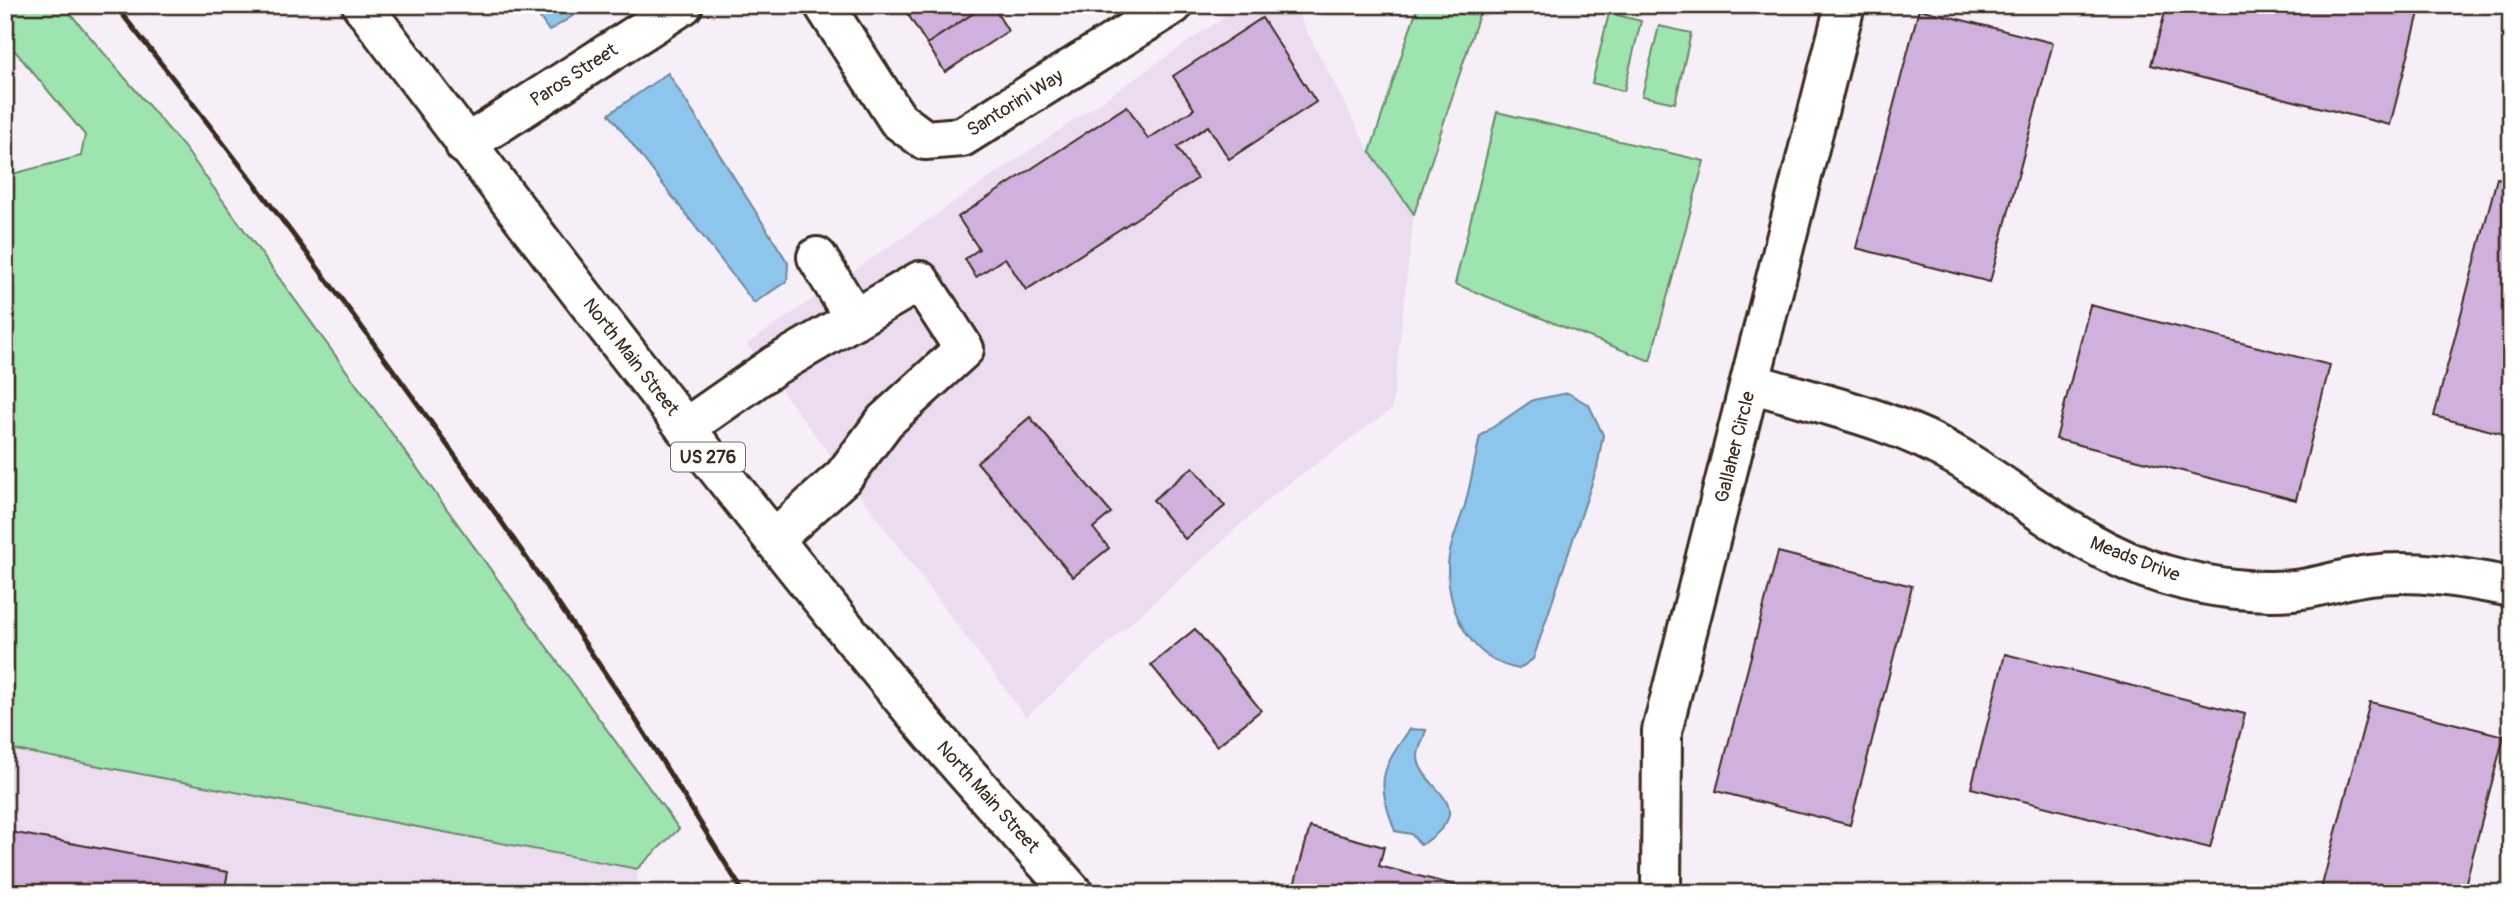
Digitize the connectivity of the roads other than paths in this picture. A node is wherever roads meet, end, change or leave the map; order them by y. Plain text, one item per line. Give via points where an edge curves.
1 (362, 5) edge
2 (683, 5) edge
3 (824, 5) edge
4 (1173, 5) edge
5 (1845, 5) edge
6 (465, 145) junction
7 (817, 257) dead end
8 (855, 319) junction
9 (1751, 383) junction
10 (685, 428) junction
11 (774, 539) junction
12 (2511, 587) edge
13 (1073, 893) edge
14 (1661, 893) edge

1 - 6 street, North Main Street / US 276
2 - 6 street, Paros Street
3 - 4 street, Santorini Way via 898,120 925,140 962,137
5 - 9 street, Gallaher Circle
6 - 10 street, North Main Street / US 276
7 - 8 street
8 - 10 street via 774,366
8 - 11 street via 920,281 964,349 885,421 844,475
9 - 12 street, Meads Drive via 1895,426 1959,457 2031,509 2103,551 2166,575 2227,588 2299,590 2371,575 2455,576
9 - 14 street, Gallaher Circle via 1662,731
10 - 11 street, North Main Street / US 276
11 - 13 street, North Main Street / US 276 via 919,719

